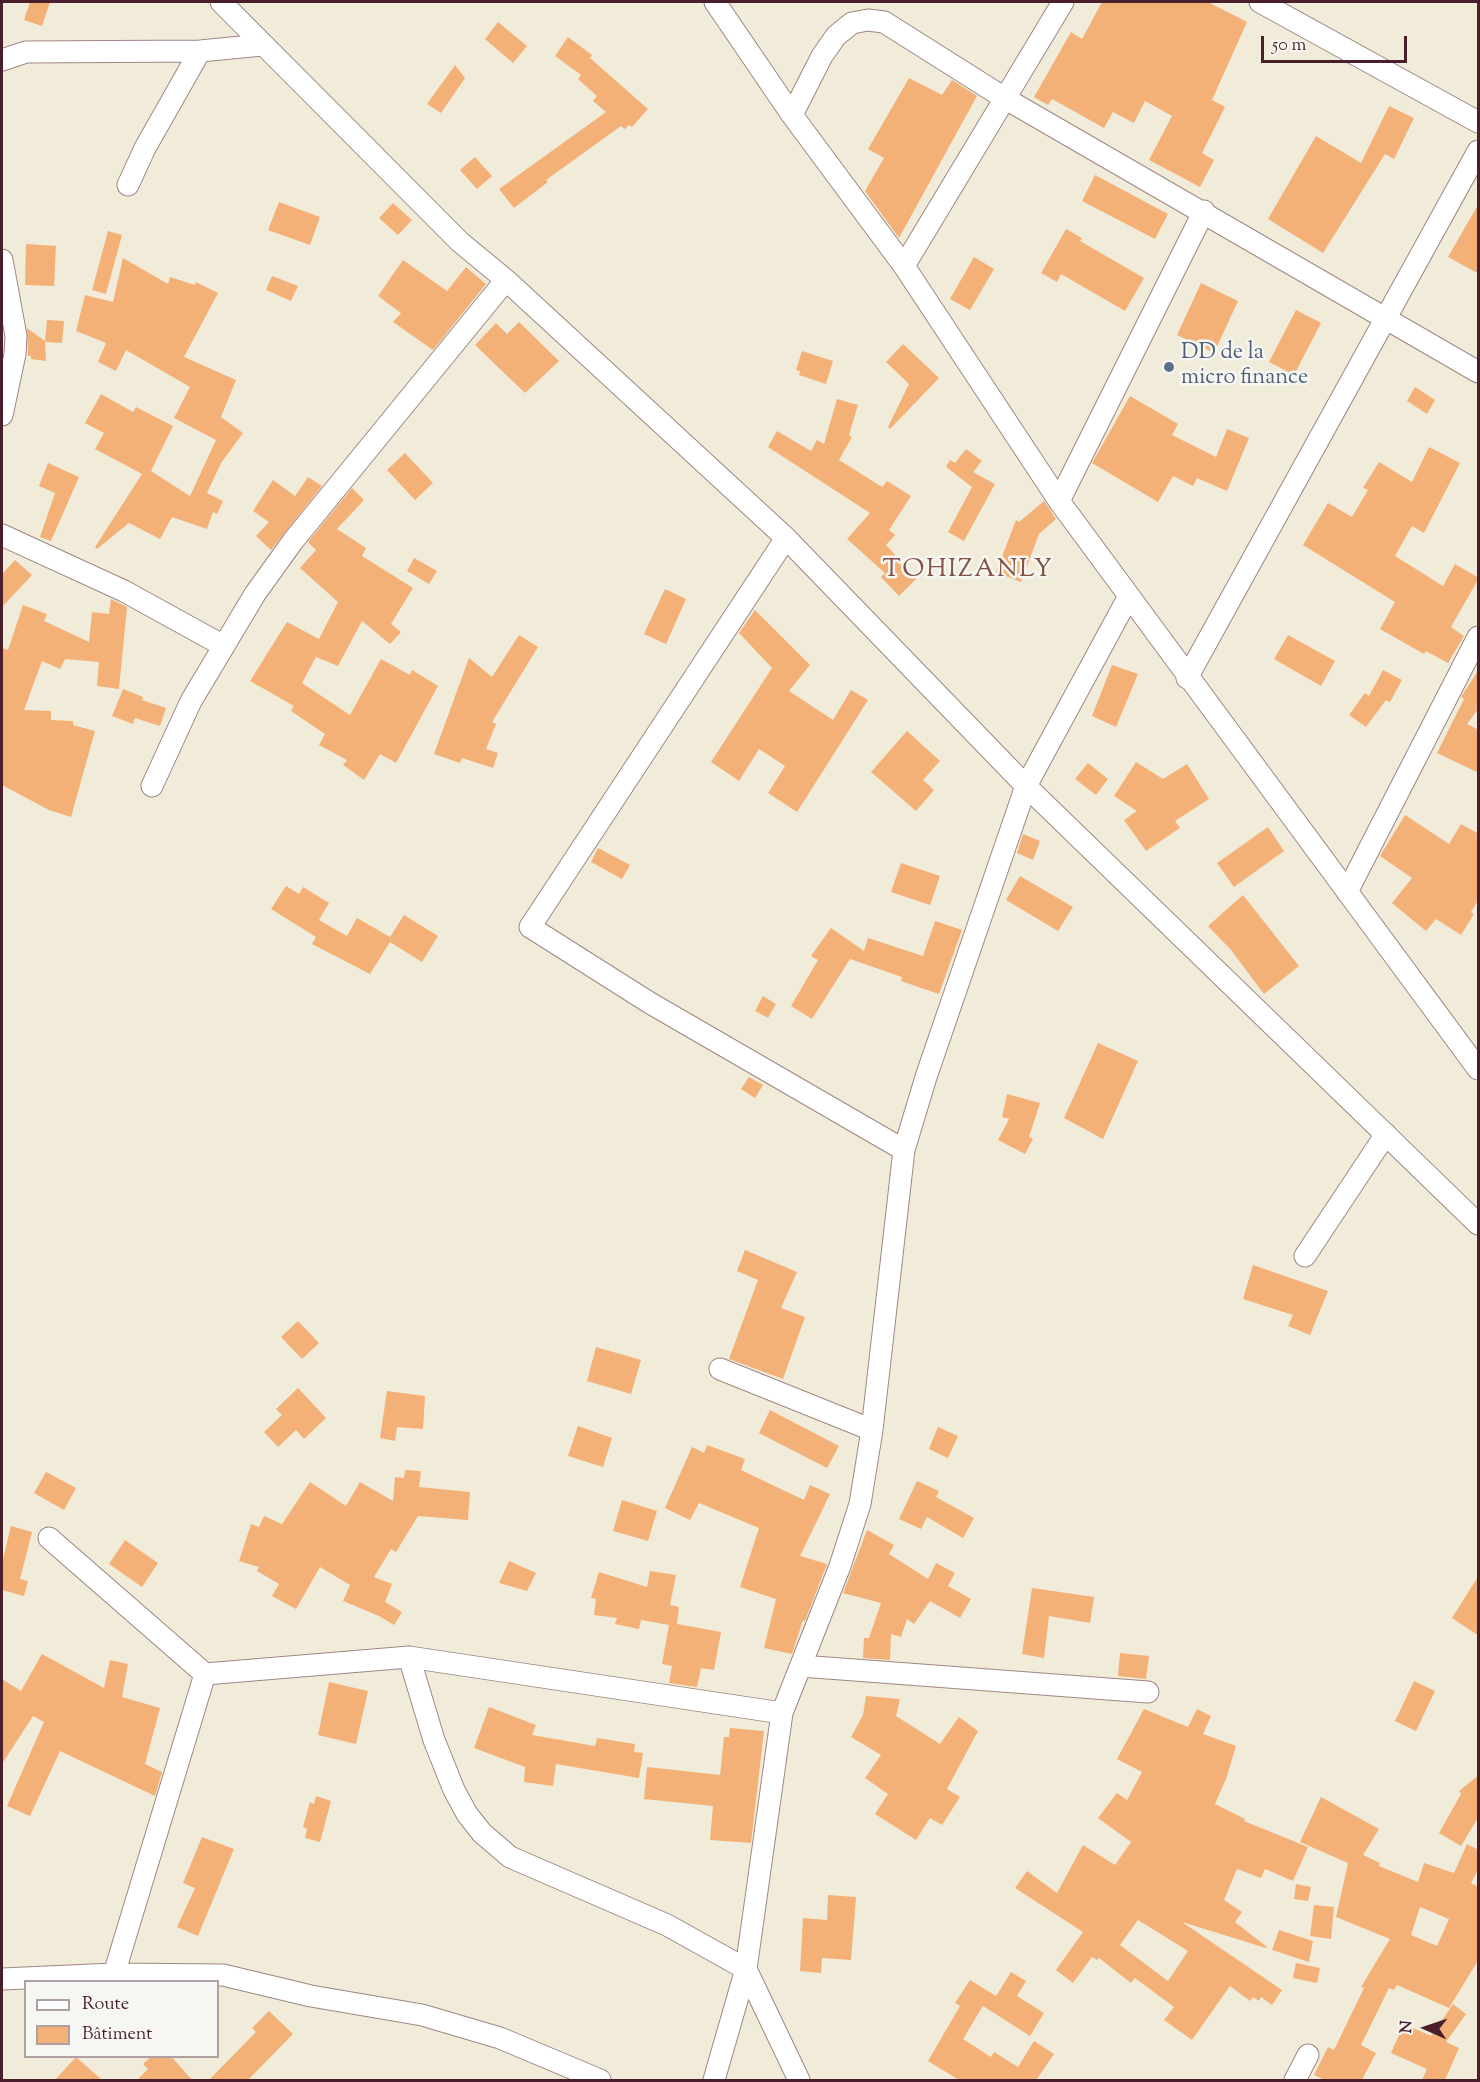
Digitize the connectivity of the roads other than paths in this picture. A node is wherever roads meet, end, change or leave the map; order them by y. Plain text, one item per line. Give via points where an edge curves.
1 (221, 2) edge
2 (715, 2) edge
3 (1063, 2) edge
4 (1260, 2) edge
5 (262, 45) junction
6 (200, 51) junction
7 (2, 60) edge
8 (1006, 99) junction
9 (792, 115) junction
10 (1479, 122) edge
11 (1479, 151) edge
12 (128, 185) dead end
13 (1204, 211) junction
14 (2, 260) edge
15 (904, 266) junction
16 (506, 280) junction
17 (1386, 320) junction
18 (1479, 372) edge
19 (2, 415) edge
20 (1059, 501) junction
21 (2, 535) edge
22 (786, 538) junction
23 (1129, 596) junction
24 (1479, 637) edge
25 (222, 645) junction
26 (1187, 678) junction
27 (152, 786) dead end
28 (1026, 786) junction
29 (1347, 892) junction
30 (1479, 1069) edge
31 (1386, 1134) junction
32 (904, 1150) junction
33 (1479, 1224) edge
34 (1305, 1256) dead end
35 (720, 1369) dead end
36 (872, 1430) junction
37 (49, 1538) dead end
38 (409, 1656) junction
39 (801, 1666) junction
40 (205, 1674) junction
41 (1148, 1692) dead end
42 (782, 1713) junction
43 (746, 1969) junction
44 (114, 1974) junction
45 (2, 1979) edge
46 (1308, 2055) dead end
47 (600, 2080) edge
48 (714, 2080) edge
49 (799, 2080) edge
50 (1295, 2080) edge

1 - 5 street
2 - 9 street
3 - 8 street
4 - 10 street
5 - 6 street
5 - 16 street via 460,242
6 - 7 street via 26,52
6 - 12 street
8 - 9 street via 902,31 884,22 868,20 852,23 836,36
8 - 13 street
8 - 15 street
9 - 15 street
11 - 17 street
13 - 17 street
13 - 20 street
14 - 19 street via 16,336
15 - 20 street
16 - 22 street
16 - 25 street via 293,541
17 - 18 street
17 - 26 street
20 - 23 street
21 - 25 street via 124,591
22 - 28 street
22 - 32 street via 530,927 650,1003
23 - 26 street
23 - 28 street
24 - 29 street
25 - 27 street
26 - 29 street
28 - 31 street
28 - 32 street
29 - 30 street
31 - 33 street
31 - 34 street
32 - 36 street
35 - 36 street
36 - 39 street via 860,1504
37 - 40 street
38 - 40 street
38 - 42 street
38 - 43 street via 430,1730 454,1790 466,1814 482,1833 510,1857 667,1925
39 - 41 street
39 - 42 street
40 - 44 street
42 - 43 street
43 - 48 street
43 - 49 street
44 - 45 street
44 - 47 street via 223,1975 311,1996 422,2015 500,2038
46 - 50 street

